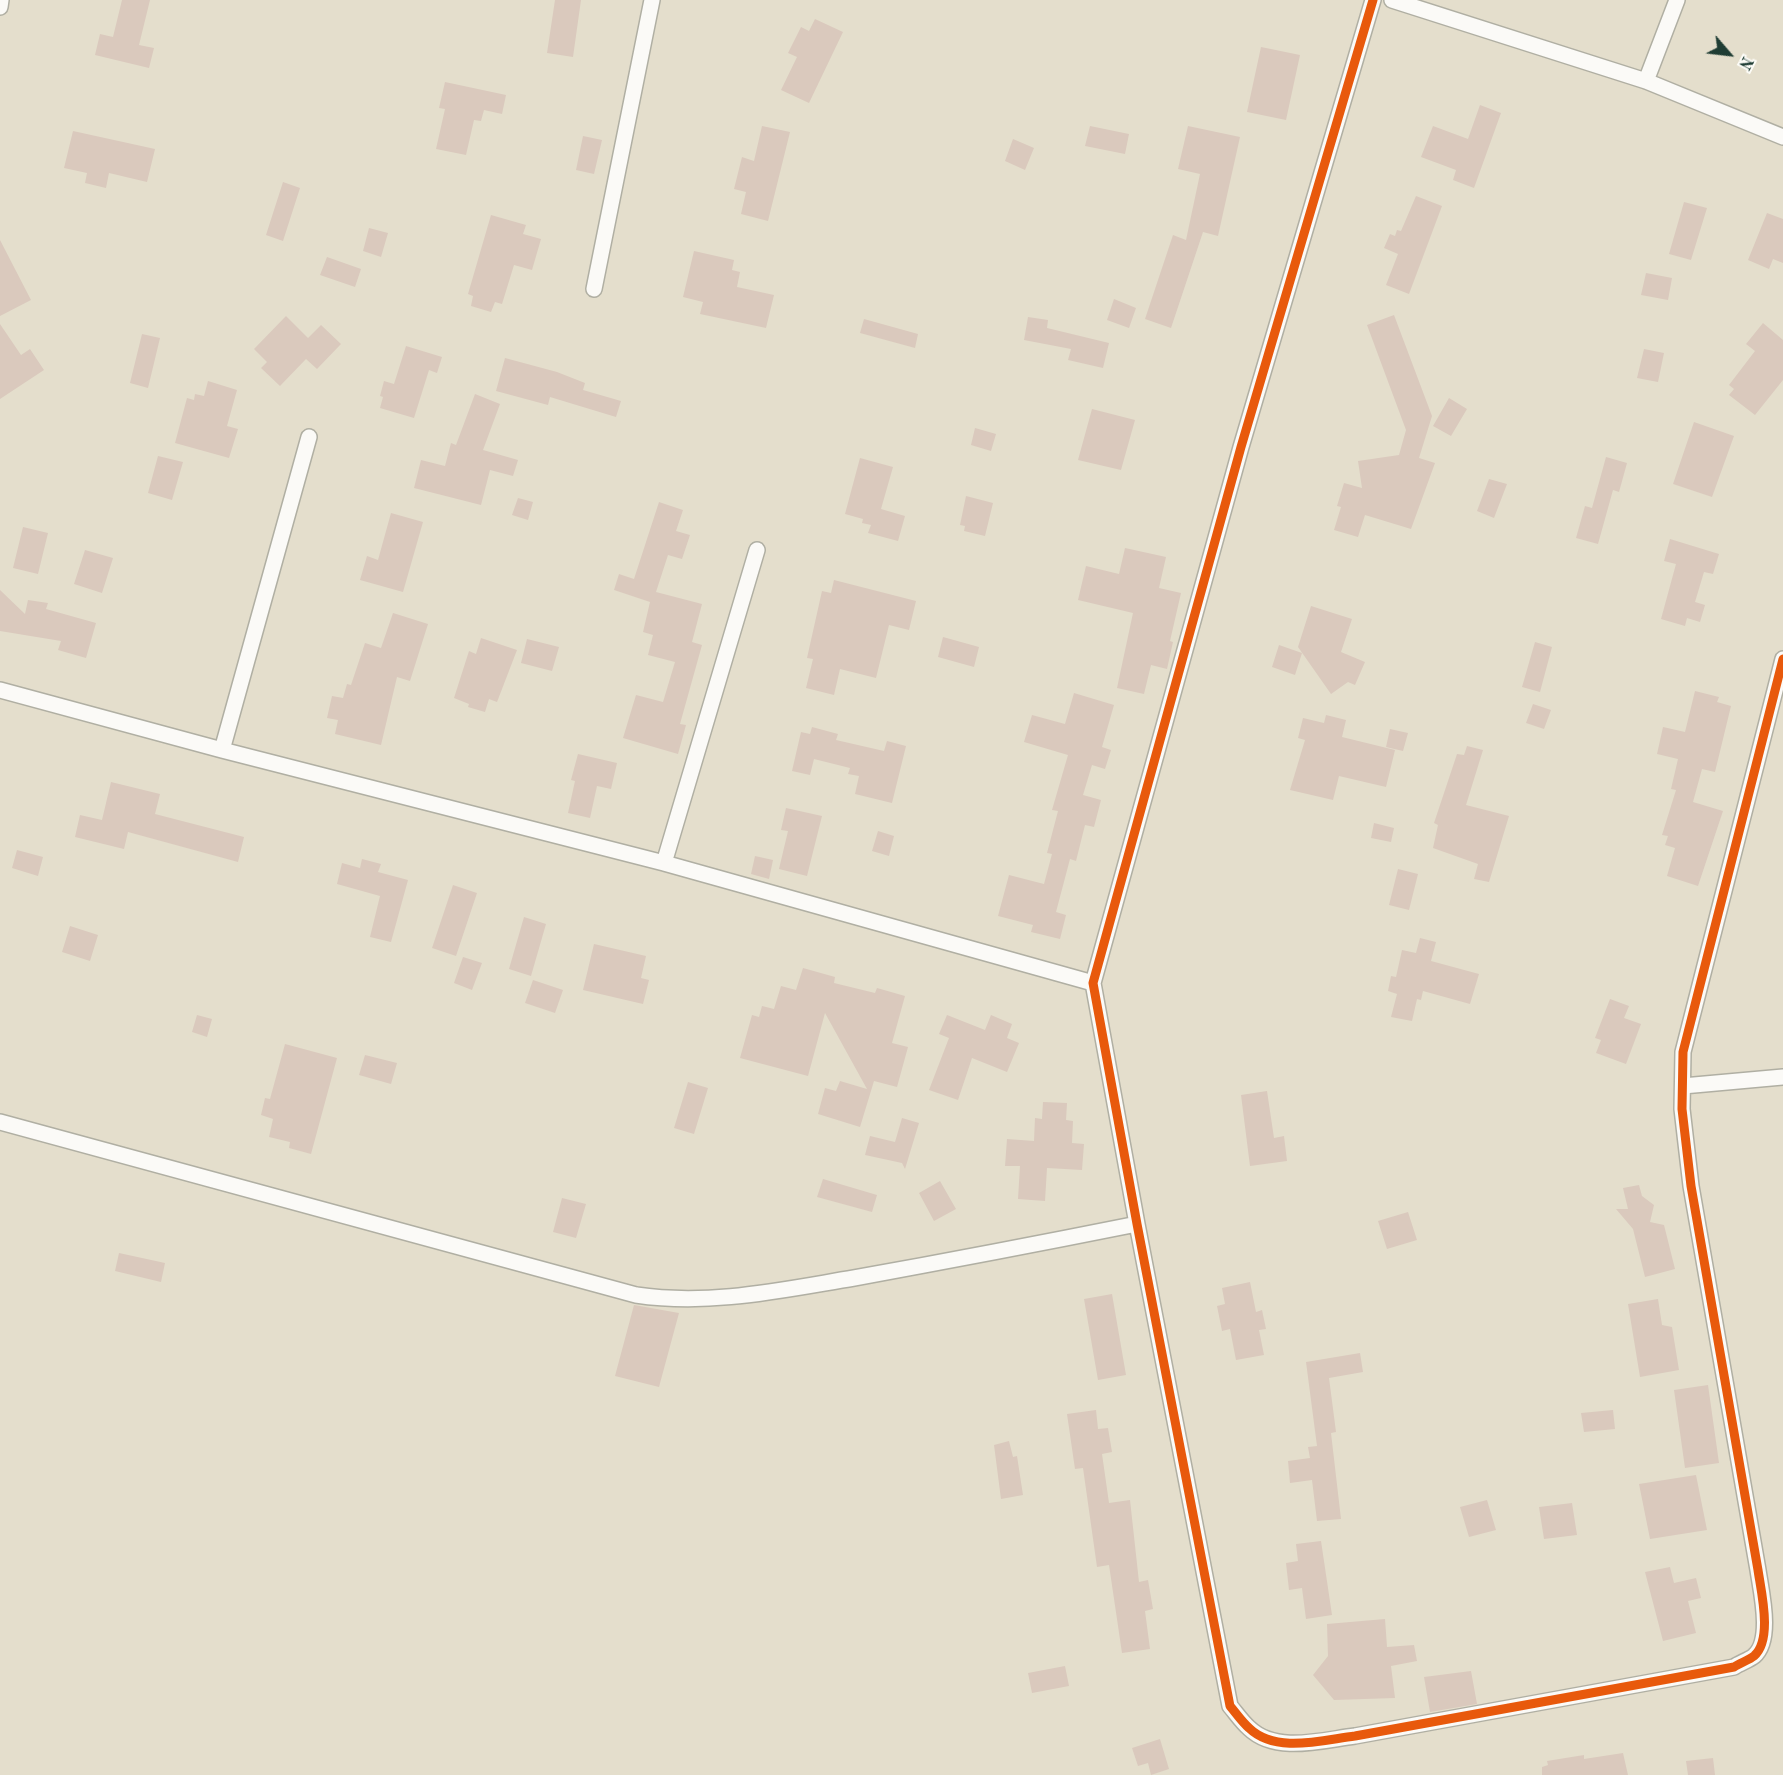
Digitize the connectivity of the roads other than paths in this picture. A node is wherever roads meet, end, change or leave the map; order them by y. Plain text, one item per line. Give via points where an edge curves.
1 (2, 0) edge
2 (652, 0) edge
3 (1373, 0) edge
4 (1392, 0) edge
5 (1677, 0) edge
6 (0, 7) edge
7 (1646, 81) junction
8 (1783, 137) edge
9 (594, 289) dead end
10 (309, 437) dead end
11 (757, 550) dead end
12 (1783, 659) edge
13 (0, 690) edge
14 (222, 750) junction
15 (664, 863) junction
16 (1093, 983) junction
17 (1783, 1077) edge
18 (1683, 1086) junction
19 (0, 1122) edge
20 (1137, 1224) junction

1 - 6 street
2 - 9 street
3 - 16 street via 1241,447
4 - 7 street
5 - 7 street
7 - 8 street
10 - 14 street
11 - 15 street
12 - 18 street via 1683,1053
13 - 14 street
14 - 15 street
15 - 16 street
16 - 20 street
17 - 18 street
18 - 20 street via 1691,1186 1764,1612 1764,1638 1756,1655 1734,1667 1355,1736 1293,1744 1270,1740 1250,1730 1230,1706
19 - 20 street via 636,1295 674,1301 798,1287

